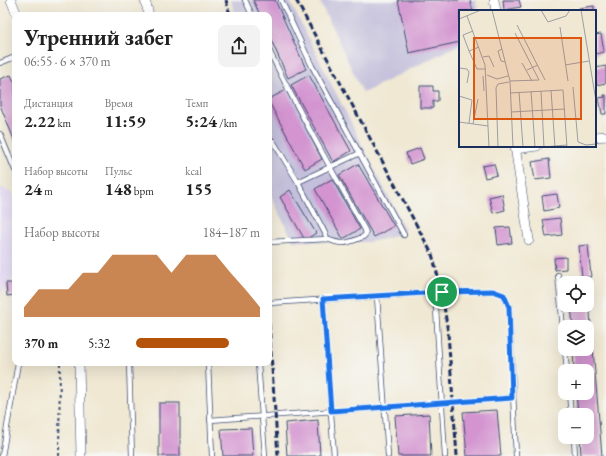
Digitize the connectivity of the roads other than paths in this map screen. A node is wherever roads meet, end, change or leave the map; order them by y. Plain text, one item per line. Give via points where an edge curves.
1 (11, 0) edge
2 (145, 0) edge
3 (245, 0) edge
4 (281, 0) edge
5 (494, 0) edge
6 (496, 10) edge
7 (16, 12) edge
8 (148, 12) edge
9 (251, 12) edge
10 (272, 57) edge
11 (12, 58) edge
12 (0, 64) edge
13 (0, 134) edge
14 (606, 136) edge
15 (596, 137) edge
16 (273, 140) dead end
17 (526, 147) edge
18 (515, 148) edge
19 (360, 153) junction
20 (12, 163) edge
21 (330, 166) junction
22 (298, 182) junction
23 (404, 234) dead end
24 (327, 240) junction
25 (529, 240) dead end
26 (272, 242) edge
27 (558, 275) dead end
28 (435, 292) junction
29 (377, 296) junction
30 (323, 299) junction
31 (272, 303) edge
32 (566, 364) edge
33 (17, 366) edge
34 (79, 366) edge
35 (129, 366) edge
36 (208, 366) edge
37 (258, 366) edge
38 (512, 398) junction
39 (442, 403) junction
40 (384, 407) junction
41 (331, 411) junction
42 (262, 416) junction
43 (210, 420) junction
44 (574, 444) edge
45 (2, 456) edge
46 (81, 456) edge
47 (132, 456) edge
48 (212, 456) edge
49 (265, 456) edge
50 (334, 456) edge
51 (388, 456) edge
52 (445, 456) edge
53 (516, 456) edge
54 (575, 456) edge

1 - 7 street
2 - 8 street
3 - 9 lane
4 - 19 lane via 312,66
5 - 6 street
10 - 21 lane
11 - 12 lane
13 - 20 lane
14 - 15 street
16 - 22 lane
17 - 18 street
18 - 25 street
19 - 21 lane
19 - 23 lane
21 - 22 lane
21 - 24 lane via 366,234 344,244
22 - 24 lane
24 - 26 lane
27 - 32 lane
28 - 29 lane
28 - 38 lane via 493,291 504,295 509,307
28 - 39 lane
29 - 30 lane
29 - 40 lane
30 - 31 lane
30 - 41 lane
33 - 45 lane
34 - 46 street
35 - 47 lane
36 - 43 lane
37 - 42 lane
38 - 39 lane
38 - 53 lane
39 - 40 lane
39 - 52 lane
40 - 41 lane
40 - 51 lane
41 - 42 lane
41 - 50 lane
42 - 43 lane
42 - 49 lane
43 - 48 lane
44 - 54 lane

